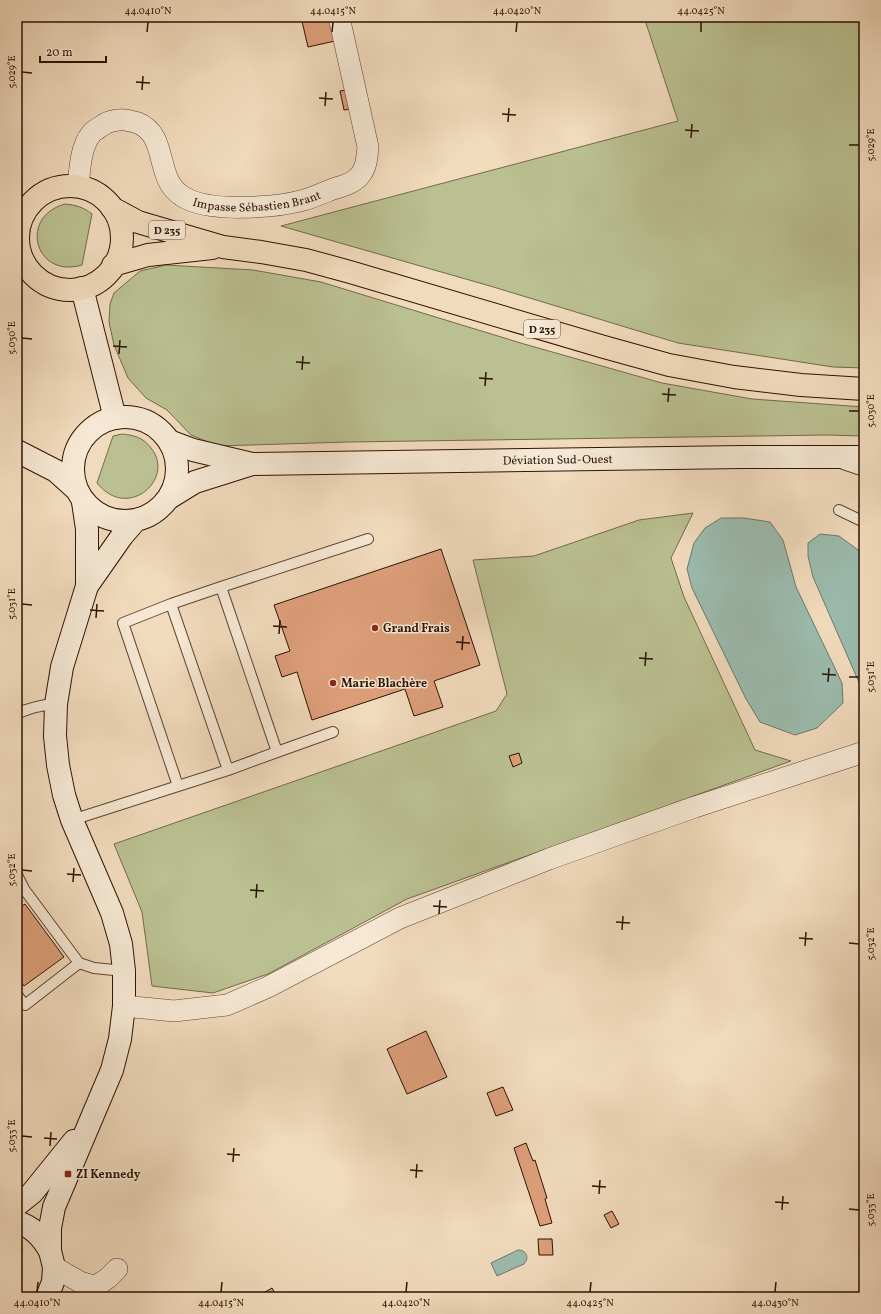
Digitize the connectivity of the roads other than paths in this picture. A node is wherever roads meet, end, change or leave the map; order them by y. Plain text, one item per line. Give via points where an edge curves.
1 (339, 17) edge
2 (78, 186) junction
3 (112, 208) junction
4 (19, 219) edge
5 (223, 247) junction
6 (113, 265) junction
7 (24, 272) edge
8 (82, 288) junction
9 (864, 389) edge
10 (115, 418) junction
11 (169, 440) junction
12 (17, 451) edge
13 (820, 456) junction
14 (864, 457) edge
15 (252, 464) junction
16 (864, 471) edge
17 (80, 495) junction
18 (169, 498) junction
19 (839, 510) dead end
20 (135, 521) junction
21 (864, 522) edge
22 (368, 539) dead end
23 (87, 586) junction
24 (221, 587) junction
25 (171, 604) junction
26 (56, 704) junction
27 (17, 714) edge
28 (333, 732) dead end
29 (277, 752) junction
30 (864, 752) edge
31 (228, 770) junction
32 (178, 786) junction
33 (72, 820) junction
34 (17, 875) edge
35 (21, 891) edge
36 (79, 962) junction
37 (124, 971) junction
38 (17, 995) edge
39 (124, 1006) junction
40 (92, 1118) junction
41 (17, 1205) edge
42 (17, 1222) edge
43 (52, 1259) junction
44 (117, 1269) dead end
45 (88, 1292) edge
46 (47, 1297) edge

1 - 2 street, Impasse Sébastien Brant via 368,147 367,161 361,174 352,182 304,200 285,204 239,208 198,203 181,196 170,183 163,169 159,145 151,132 139,123 123,120 105,123 91,134 84,148
2 - 3 main road via 101,196
2 - 4 main road via 56,188 42,194 30,204
3 - 5 main road, D 235 via 138,222
3 - 6 main road via 120,223 121,240 118,256
4 - 7 main road via 19,249
5 - 6 main road, D 235 via 148,255
5 - 9 main road, D 235 via 306,260 669,364 734,377
6 - 8 main road via 97,282
7 - 8 main road via 49,286 65,290
8 - 10 street
10 - 11 street via 139,418 161,430
10 - 17 street via 93,427 76,448 72,475
11 - 15 street via 193,450
11 - 18 street via 175,454 177,469 175,484
12 - 17 street via 56,471
13 - 14 street, Déviation Sud-Ouest
13 - 15 street, Déviation Sud-Ouest
13 - 16 lane
15 - 18 street via 195,482
17 - 20 street via 94,512 107,519
17 - 23 street via 87,529
18 - 20 street via 160,509
19 - 21 lane
20 - 23 street
22 - 24 lane
23 - 26 street via 62,667
24 - 25 lane
24 - 29 lane
25 - 31 lane
25 - 32 lane via 123,623
26 - 27 lane via 26,709
26 - 33 street via 58,765
28 - 29 lane
29 - 31 lane
30 - 39 street via 695,806 400,918 227,1005 174,1011
31 - 32 lane
32 - 33 lane
33 - 37 street via 112,913 121,944
34 - 35 lane
35 - 36 lane
36 - 37 lane via 94,968
36 - 38 lane via 24,1005
37 - 39 street
39 - 40 street via 120,1039 112,1070
40 - 41 street via 32,1193
40 - 43 street via 54,1207 50,1228
42 - 43 street via 32,1229 42,1239
43 - 45 street
43 - 46 street via 53,1282
44 - 45 street

